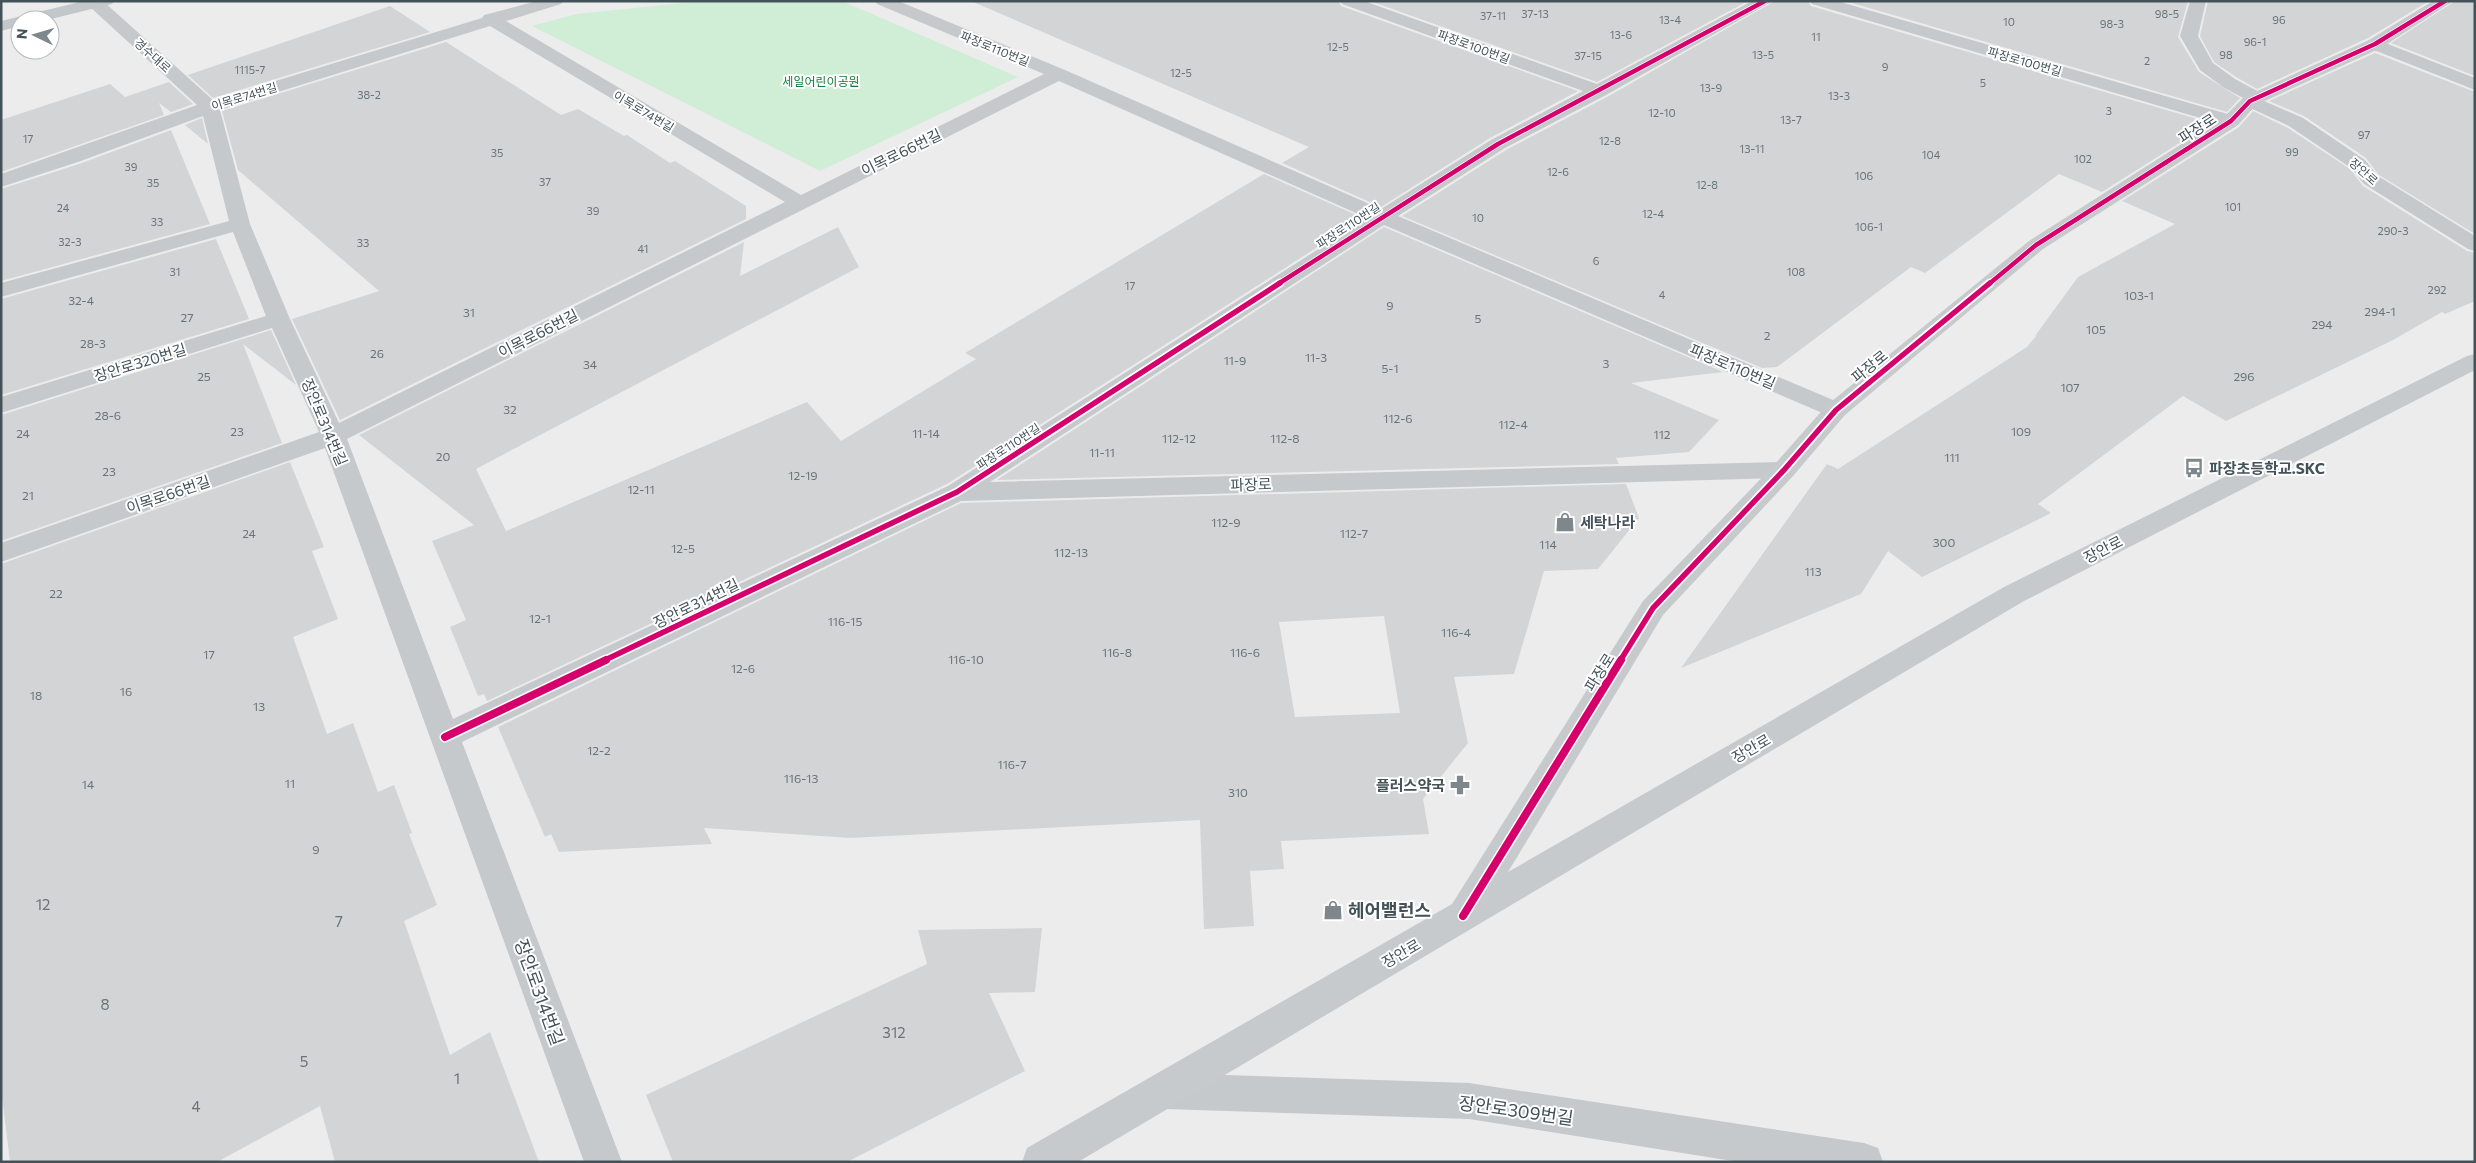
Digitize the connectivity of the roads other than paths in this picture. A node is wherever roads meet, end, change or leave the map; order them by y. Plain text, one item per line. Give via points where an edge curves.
1 (555, 1) edge
2 (883, 1) edge
3 (1348, 1) edge
4 (1765, 1) edge
5 (1818, 1) edge
6 (2198, 1) edge
7 (2445, 1) edge
8 (101, 3) edge
9 (60, 12) edge
10 (490, 20) junction
11 (2375, 44) junction
12 (1059, 74) junction
13 (2475, 85) edge
14 (1600, 91) junction
15 (2254, 100) junction
16 (210, 107) junction
17 (2231, 120) junction
18 (1, 181) edge
19 (799, 202) junction
20 (1382, 217) junction
21 (240, 224) junction
22 (2475, 244) edge
23 (1, 290) edge
24 (279, 319) junction
25 (2475, 361) edge
26 (1, 405) edge
27 (1836, 410) junction
28 (333, 436) junction
29 (1784, 470) junction
30 (958, 492) junction
31 (1, 553) edge
32 (445, 737) junction
33 (1463, 916) junction
34 (1165, 1091) junction
35 (603, 1162) edge
36 (1041, 1162) edge
37 (1864, 1162) edge

1 - 10 street, 이목로74번길
2 - 12 street, 파장로110번길
3 - 14 street, 파장로100번길
4 - 14 street, 파장로110번길
5 - 17 street, 파장로100번길
6 - 15 street via 2189,36 2206,66
7 - 11 street, 파장로
8 - 9 main road, 경수대로
8 - 16 street, 경수대로
10 - 16 street, 이목로74번길
10 - 19 street, 이목로74번길
11 - 13 street
11 - 15 street, 파장로
12 - 19 street, 이목로66번길
12 - 20 street, 파장로110번길
14 - 20 street, 파장로110번길 via 1498,144
15 - 17 street, 파장로
15 - 22 street, 장안로 via 2296,122 2358,164 2371,180
16 - 18 street, 이목로74번길
16 - 21 street, 장안로314번길
17 - 27 street, 파장로 via 2036,245
19 - 28 street, 이목로66번길
20 - 27 street, 파장로110번길
20 - 30 street, 파장로110번길
21 - 23 street
21 - 24 street, 장안로314번길
24 - 26 street, 장안로320번길
24 - 28 street, 장안로314번길
25 - 33 street, 장안로 via 2014,594
27 - 29 street, 파장로
28 - 31 street, 이목로66번길
28 - 32 street, 장안로314번길
29 - 30 street, 파장로
29 - 33 street, 파장로 via 1654,608
30 - 32 street, 장안로314번길
32 - 35 street, 장안로314번길
33 - 34 street, 장안로
34 - 36 street, 장안로
34 - 37 street, 장안로309번길 via 1469,1101

